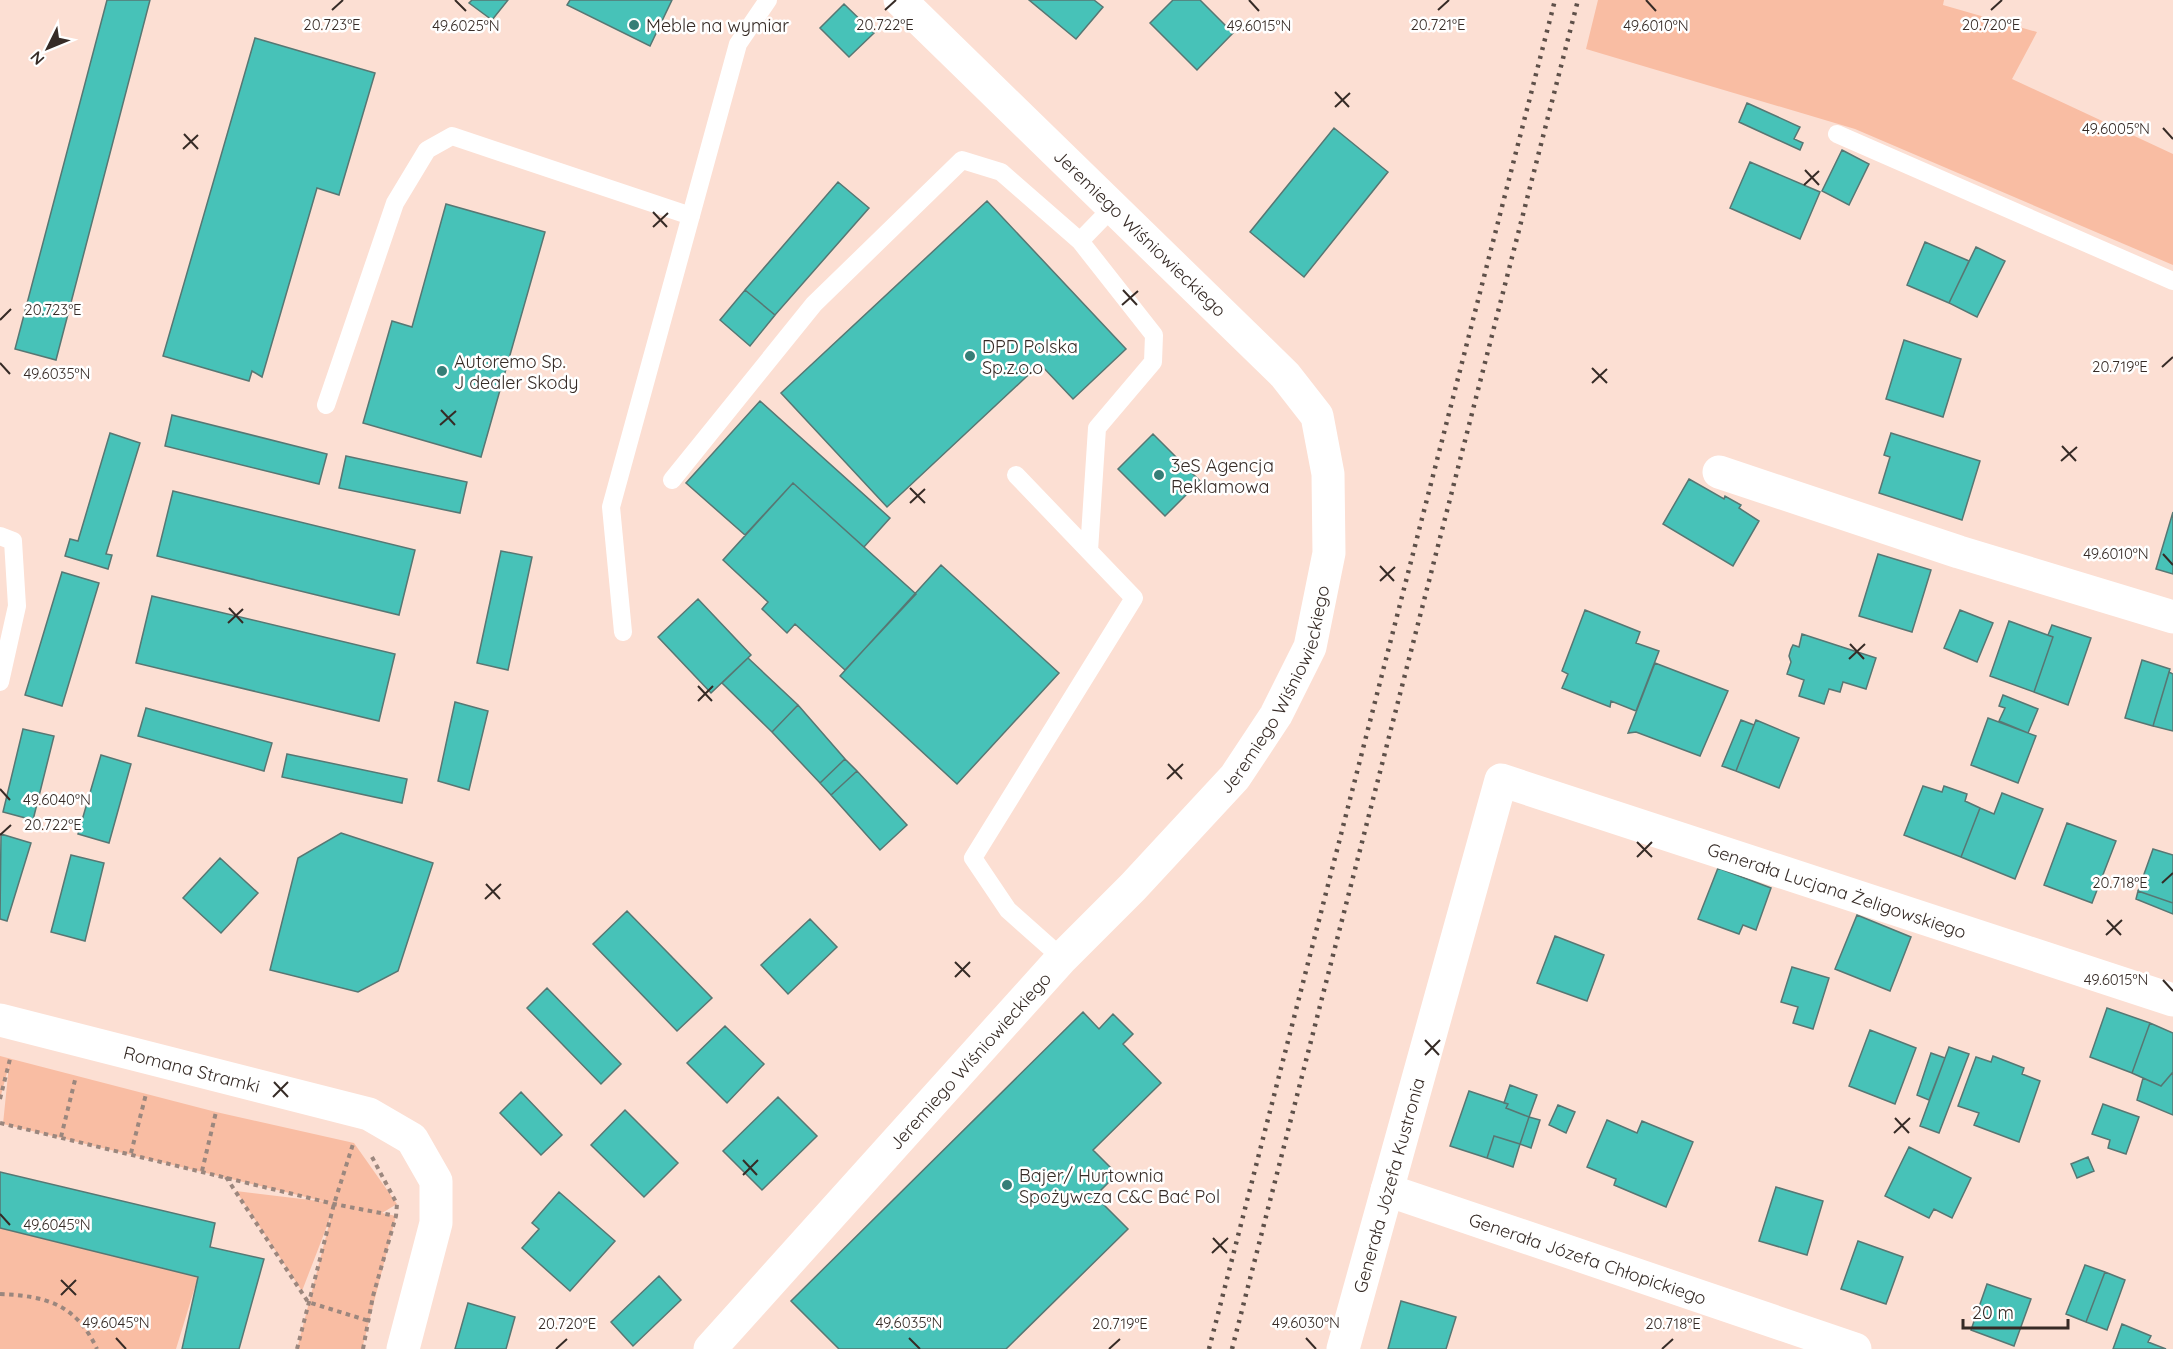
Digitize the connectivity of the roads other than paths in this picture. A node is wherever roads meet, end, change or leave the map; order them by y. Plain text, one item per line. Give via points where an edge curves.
1 (768, 0) edge
2 (900, 0) edge
3 (1837, 135) dead end
4 (1113, 207) junction
5 (691, 216) junction
6 (1080, 241) junction
7 (2173, 281) edge
8 (326, 405) dead end
9 (1719, 472) dead end
10 (1016, 475) dead end
11 (672, 480) dead end
12 (0, 536) edge
13 (1089, 551) junction
14 (2173, 617) edge
15 (623, 632) dead end
16 (0, 682) edge
17 (1501, 780) joint
18 (1062, 958) junction
19 (2173, 1000) edge
20 (0, 1020) edge
21 (1387, 1190) junction
22 (403, 1349) edge
23 (710, 1349) edge
24 (1342, 1349) edge
25 (1855, 1349) edge

1 - 5 lane via 738,44
2 - 4 street, Jeremiego Wiśniowieckiego
3 - 7 lane
4 - 6 lane
4 - 18 street, Jeremiego Wiśniowieckiego via 1285,375 1317,416 1328,474 1329,553 1310,647 1276,715 1235,777
5 - 8 lane via 452,136 426,150 395,203
5 - 15 lane via 611,507
6 - 11 lane via 1001,172 962,160 814,304
6 - 13 lane via 1154,335 1153,362 1097,428
9 - 14 street via 1959,552
10 - 13 lane
12 - 16 lane via 13,541 17,606
13 - 18 lane via 1134,598 973,858 1008,910
17 - 19 street, Generała Lucjana Żeligowskiego
17 - 21 street, Generała Józefa Kustronia
18 - 23 street, Jeremiego Wiśniowieckiego
20 - 22 street, Romana Stramki via 369,1114 412,1139 436,1181 436,1223
21 - 24 street, Generała Józefa Kustronia
21 - 25 street, Generała Józefa Chłopickiego

